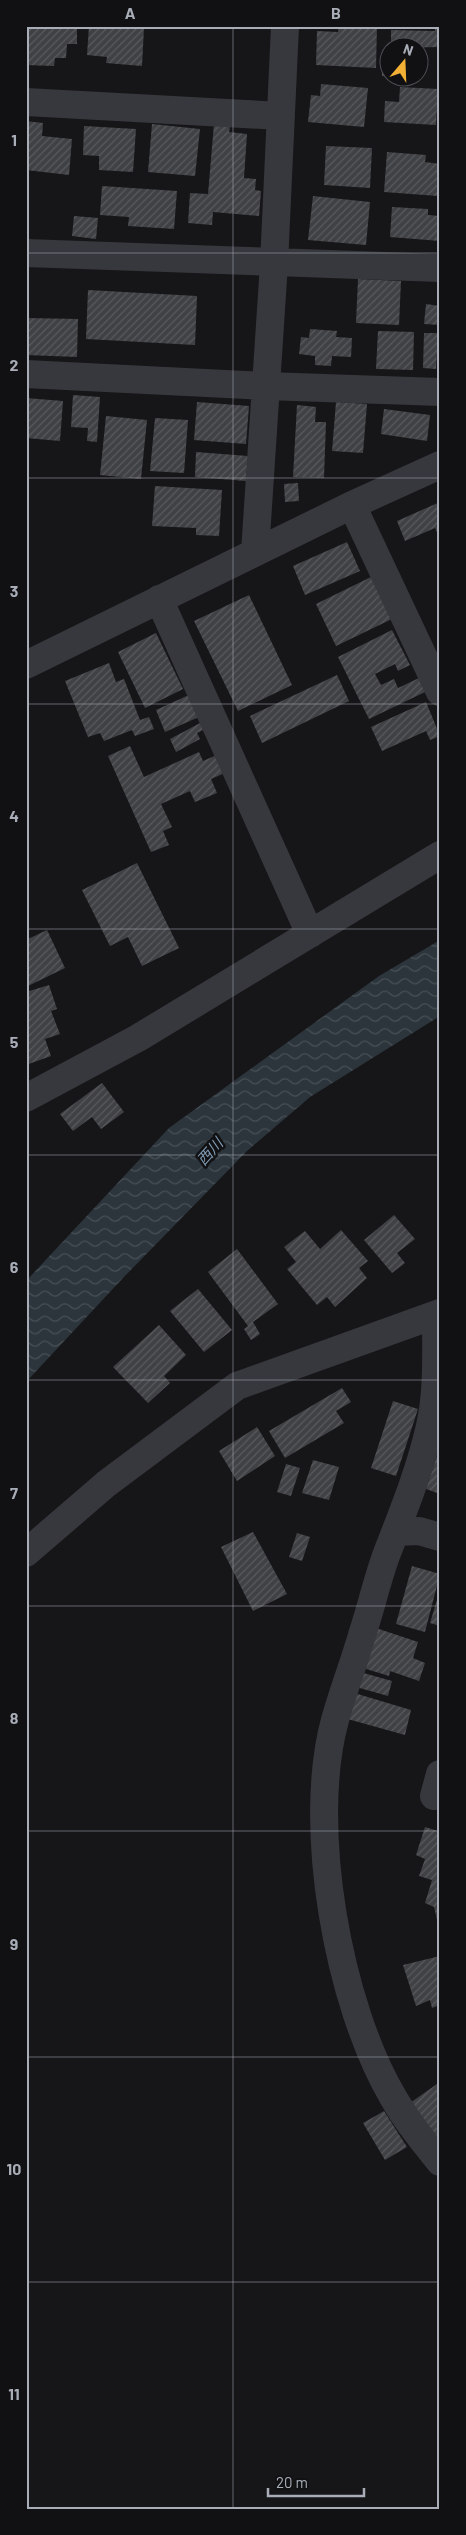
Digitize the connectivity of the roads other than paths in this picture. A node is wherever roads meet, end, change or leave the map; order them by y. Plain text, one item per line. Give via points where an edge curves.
1 (285, 26) edge
2 (26, 102) edge
3 (281, 116) junction
4 (26, 253) edge
5 (274, 264) junction
6 (440, 268) edge
7 (26, 374) edge
8 (266, 386) junction
9 (440, 392) edge
10 (440, 465) edge
11 (352, 505) junction
12 (255, 552) junction
13 (159, 599) junction
14 (26, 665) edge
15 (440, 692) edge
16 (440, 855) edge
17 (310, 934) junction
18 (26, 1098) edge
19 (438, 1314) edge
20 (397, 1532) junction
21 (440, 1537) edge
22 (26, 1553) edge
23 (440, 2162) edge

1 - 3 street
2 - 3 street
3 - 5 street
4 - 5 street
5 - 6 street
5 - 8 street
7 - 8 street
8 - 9 street
8 - 12 street
10 - 11 street
11 - 12 street
11 - 15 street
12 - 13 street
13 - 14 street
13 - 17 street
16 - 17 street
17 - 18 street via 138,1038
19 - 20 street via 430,1425 420,1466
19 - 22 street via 237,1386 106,1484
20 - 21 street via 419,1531
20 - 23 street via 335,1721 323,1809 326,1857 341,1953 357,2018 392,2096

